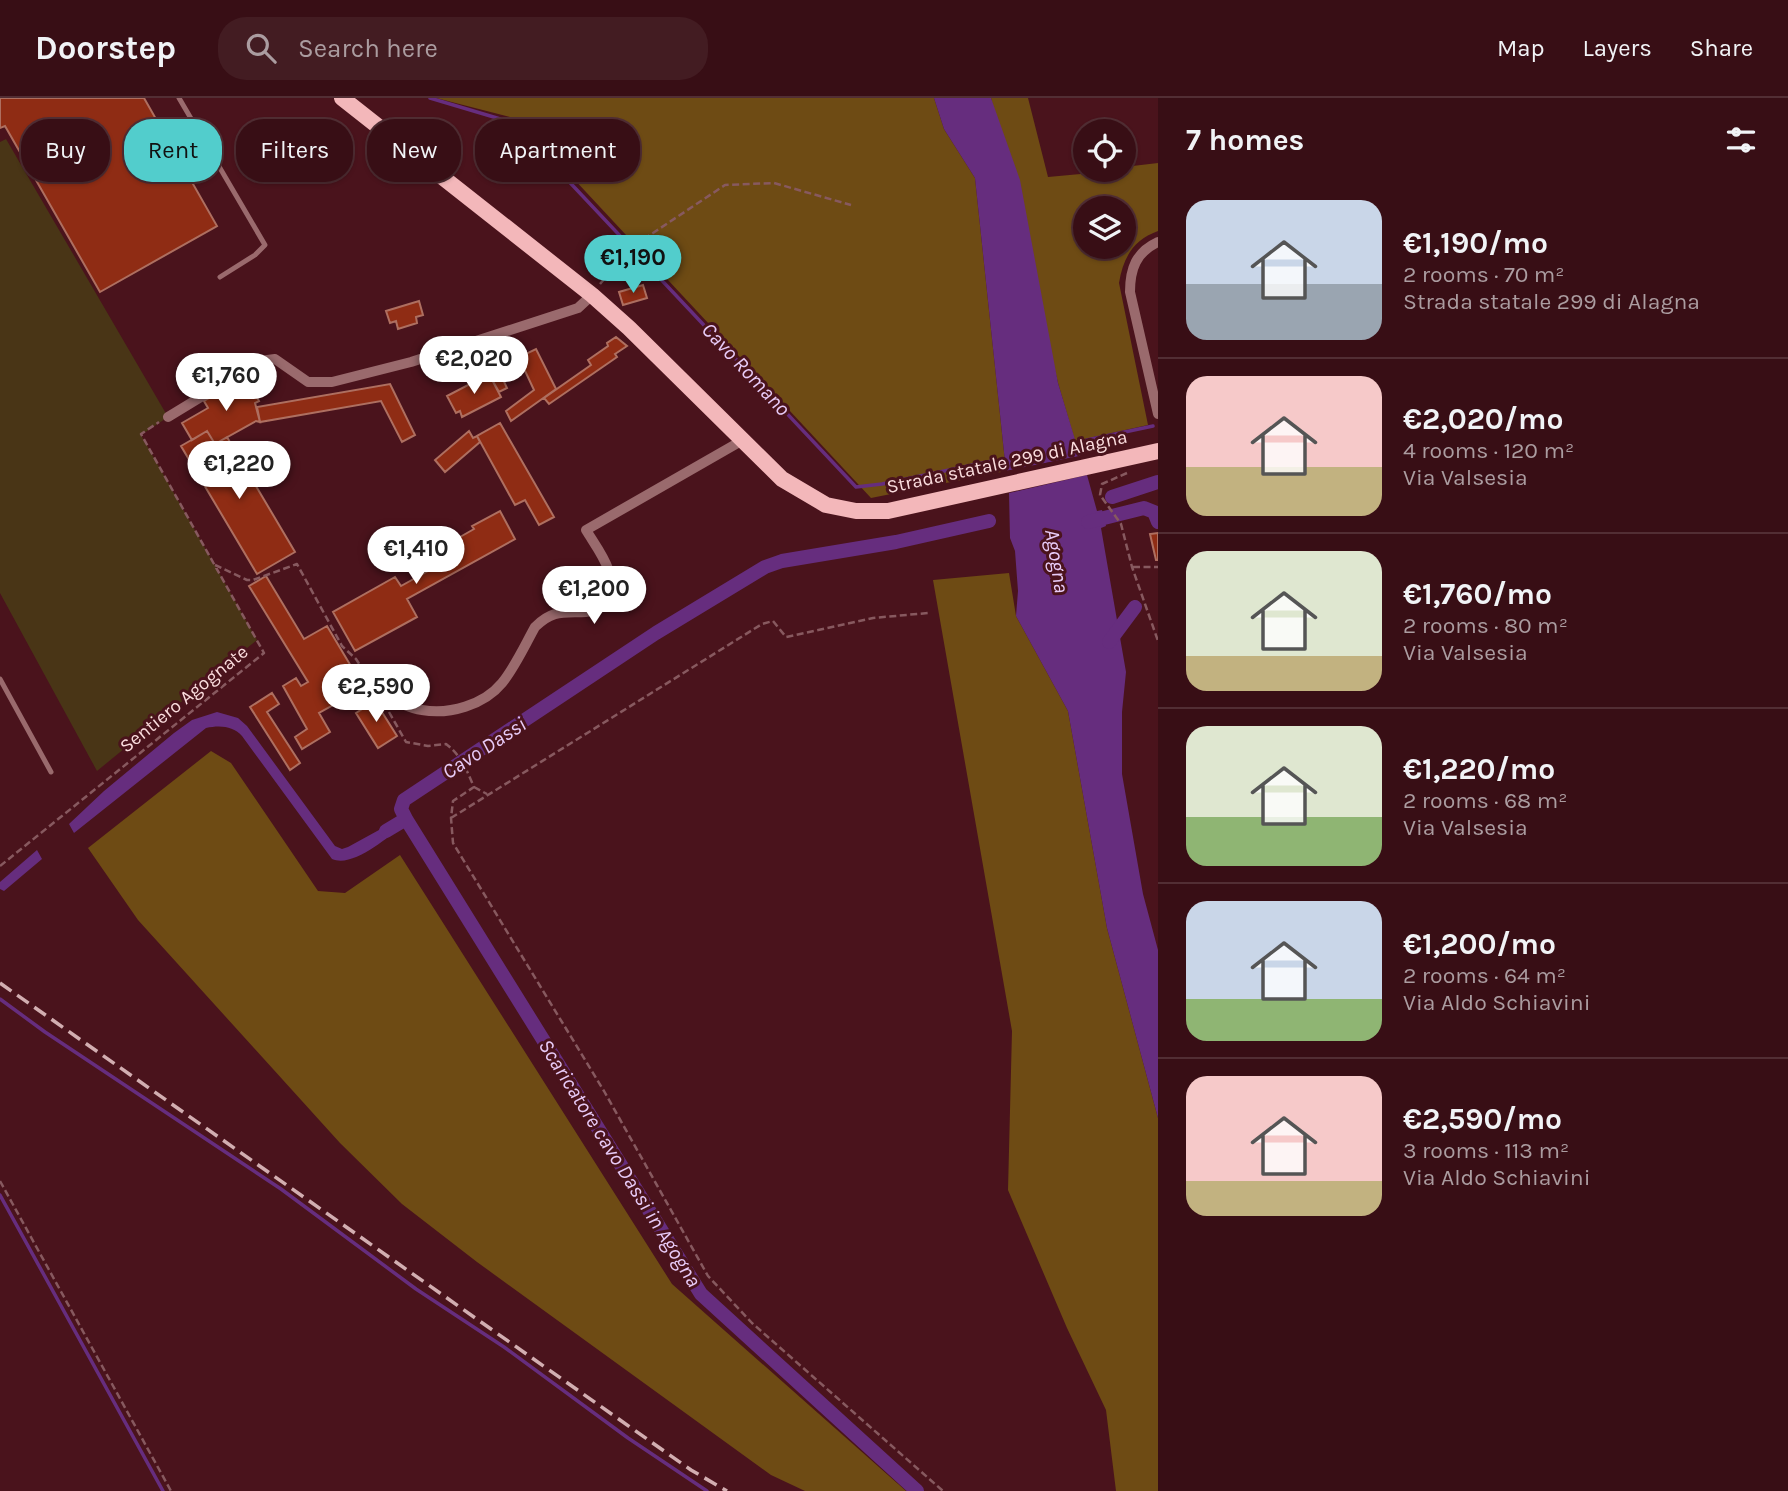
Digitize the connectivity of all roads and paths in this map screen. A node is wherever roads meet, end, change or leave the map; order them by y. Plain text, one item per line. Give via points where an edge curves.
1 (179, 98) edge
2 (342, 98) edge
3 (852, 205) dead end
4 (1158, 242) edge
5 (220, 276) dead end
6 (592, 295) junction
7 (1158, 414) edge
8 (168, 417) joint
9 (743, 440) junction
10 (1158, 451) edge
11 (1132, 471) dead end
12 (215, 565) junction
13 (1132, 567) junction
14 (1158, 567) edge
15 (928, 613) dead end
16 (1158, 640) edge
17 (0, 679) edge
18 (377, 691) joint
19 (389, 712) dead end
20 (51, 772) dead end
21 (474, 787) junction
22 (489, 794) junction
23 (451, 818) junction
24 (0, 866) edge
25 (0, 1181) edge
26 (171, 1491) edge
27 (943, 1491) edge

1 - 5 lane via 265,245
2 - 6 main road, Strada statale 299 di Alagna
3 - 6 path via 774,183 725,185 629,249
4 - 7 street via 1139,257 1130,272 1130,292
6 - 8 street via 578,308 411,362 332,382 308,382 275,359 260,360
6 - 9 main road, Strada statale 299 di Alagna
8 - 12 path, Sentiero Agognate via 141,434
9 - 10 main road, Strada statale 299 di Alagna via 782,479 805,494 826,505 856,511 888,510
9 - 18 street via 586,530 608,568 609,595 600,607 588,612 572,610 542,620 493,693 461,708 423,710
11 - 13 path via 1102,484 1100,495 1121,524
12 - 18 path via 253,580 297,564 342,646
12 - 24 path, Sentiero Agognate via 264,653
13 - 14 path
13 - 16 path
15 - 22 path via 873,618 786,637 773,621 762,624
17 - 20 lane
19 - 21 path via 406,742 446,744 456,751
21 - 22 path
21 - 23 path via 453,801
22 - 23 path
23 - 27 path via 453,843 604,1091 708,1276 752,1323
25 - 26 path

